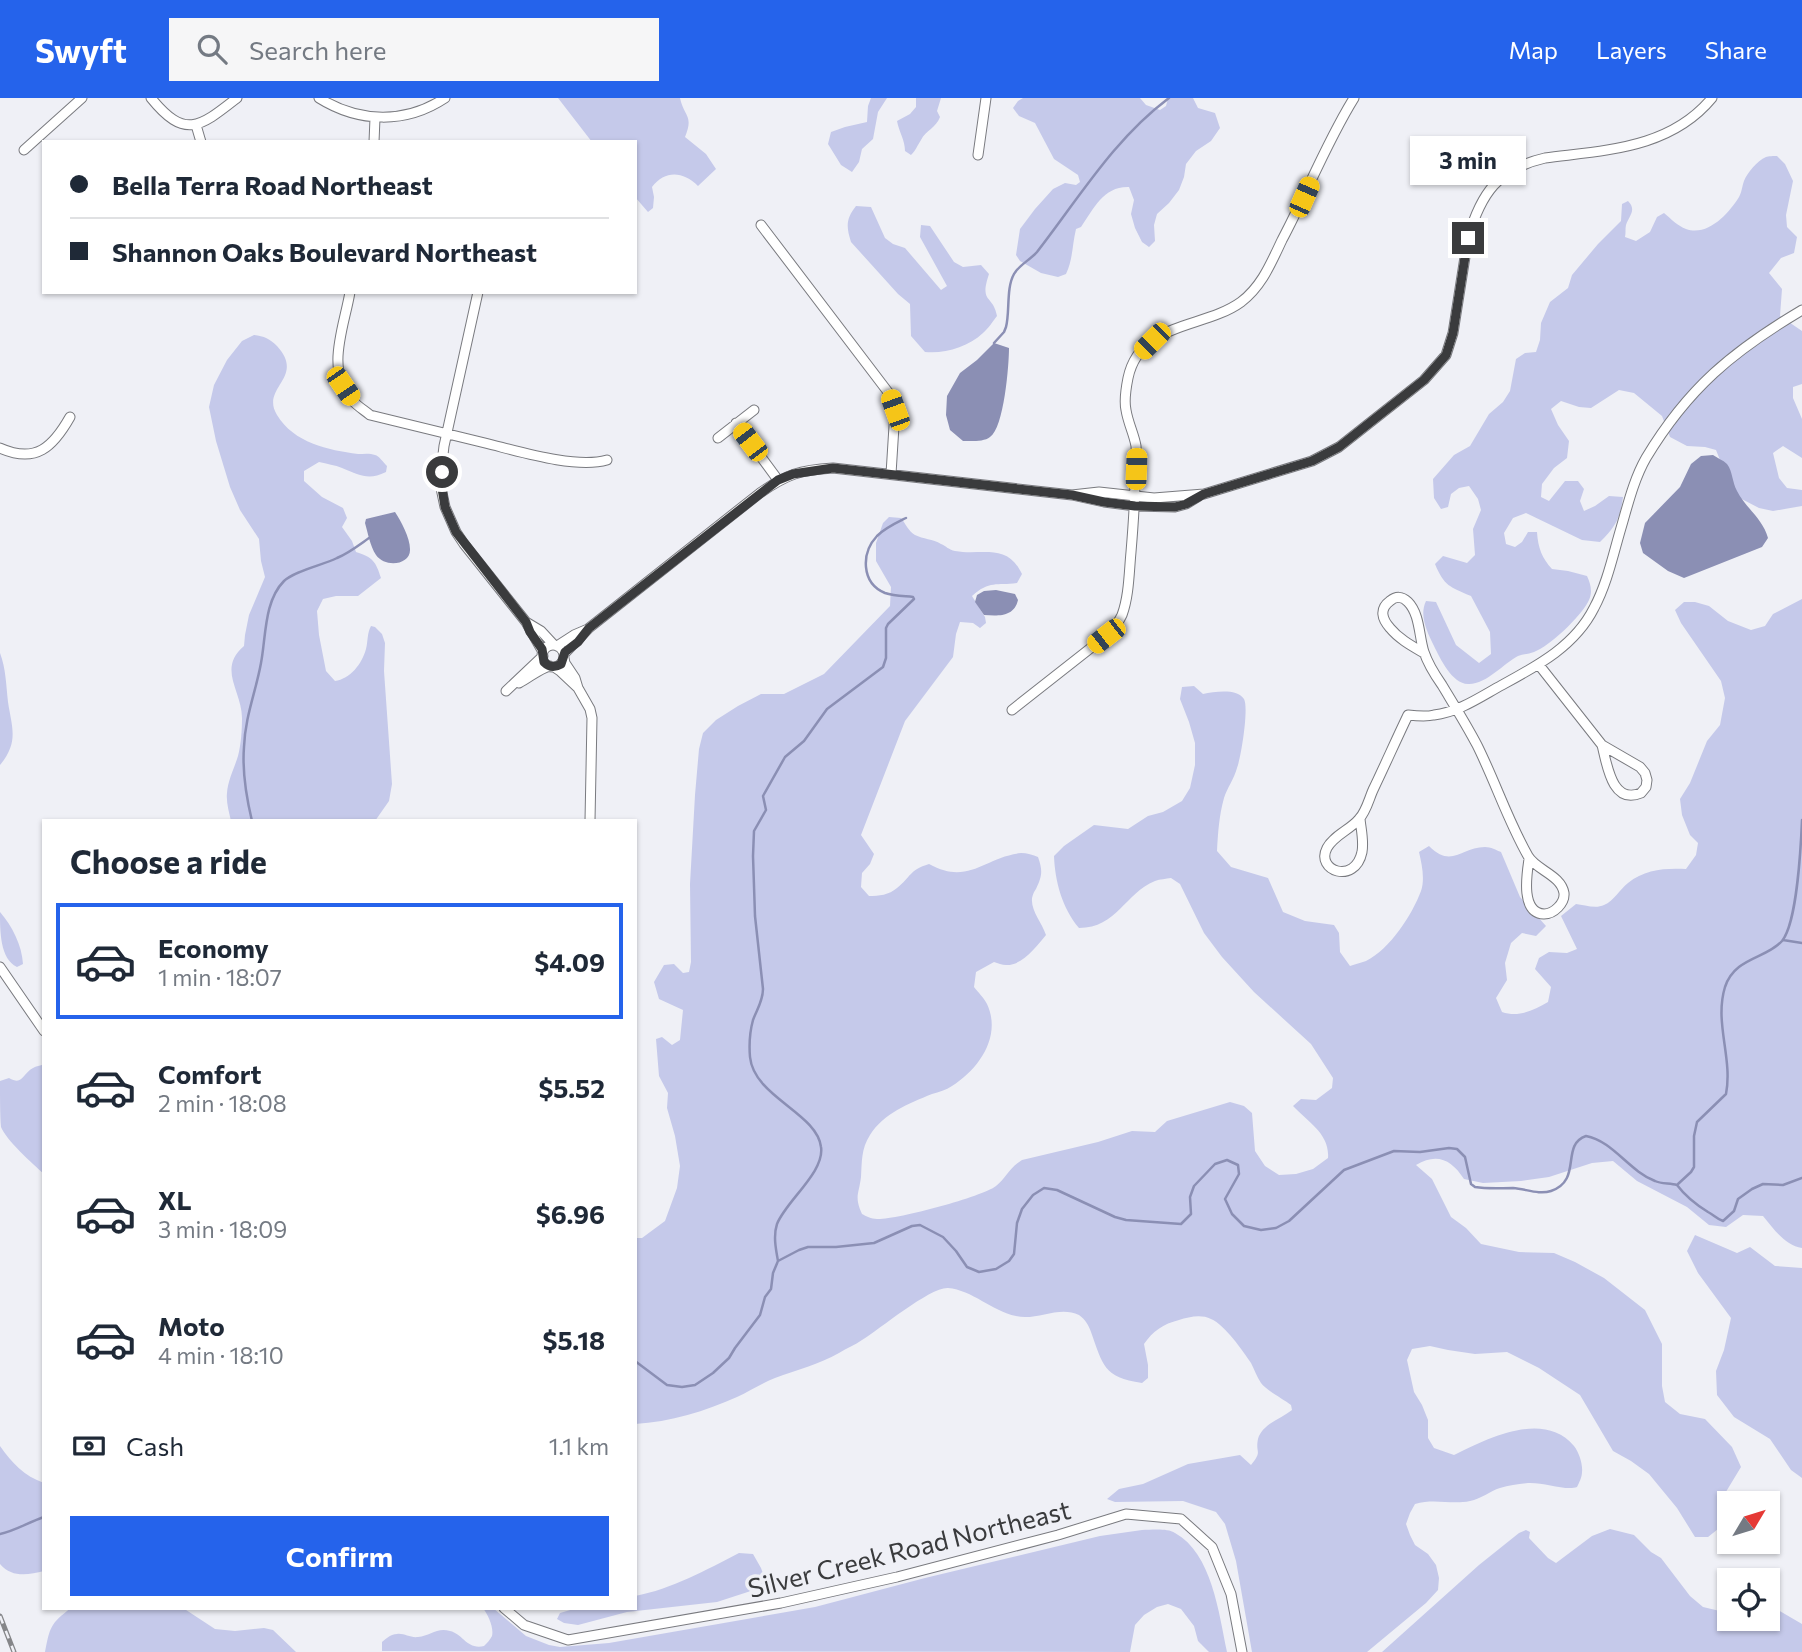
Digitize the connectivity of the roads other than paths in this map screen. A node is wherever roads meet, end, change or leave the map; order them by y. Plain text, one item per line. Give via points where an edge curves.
1 (82, 98) edge
2 (151, 98) edge
3 (237, 98) edge
4 (319, 98) edge
5 (445, 98) edge
6 (986, 98) edge
7 (1354, 98) edge
8 (1712, 98) edge
9 (375, 118) junction
10 (196, 125) junction
11 (200, 140) edge
12 (374, 140) edge
13 (24, 150) dead end
14 (978, 155) dead end
15 (761, 225) dead end
16 (351, 294) edge
17 (478, 294) edge
18 (1802, 310) edge
19 (754, 410) dead end
20 (70, 417) dead end
21 (736, 424) junction
22 (447, 434) junction
23 (718, 438) dead end
24 (0, 448) edge
25 (607, 460) dead end
26 (891, 474) junction
27 (778, 480) junction
28 (1135, 501) junction
29 (526, 622) junction
30 (589, 628) junction
31 (555, 645) junction
32 (1424, 653) junction
33 (543, 654) junction
34 (564, 656) junction
35 (1539, 665) junction
36 (552, 667) junction
37 (579, 688) junction
38 (1012, 710) dead end
39 (1457, 710) junction
40 (1602, 745) junction
41 (590, 819) edge
42 (1360, 819) junction
43 (1529, 859) junction
44 (0, 967) edge
45 (42, 1028) edge
46 (506, 1610) edge
47 (1242, 1652) edge

1 - 13 street
2 - 10 street via 175,122
3 - 10 street
4 - 9 street via 345,112
5 - 9 street via 414,114
6 - 14 street
7 - 28 street via 1256,288 1240,303 1164,332 1134,363 1128,377 1126,410 1136,450
8 - 28 street via 1687,121 1657,138 1520,165 1489,189 1468,238 1446,355 1430,374 1330,452 1204,494
9 - 12 street
10 - 11 street
15 - 26 street via 888,392 895,410
16 - 22 street via 338,372 353,401 370,415
17 - 22 street
18 - 35 street via 1723,364 1674,418 1640,470 1595,607 1576,634
19 - 21 street
20 - 24 street via 59,436 40,451 28,455
21 - 23 street
21 - 27 street
22 - 25 street via 574,463
22 - 29 street via 442,472 445,507 464,544
26 - 27 street via 833,468
26 - 28 street via 1072,495 1098,492
27 - 30 street
28 - 38 street via 1128,591 1119,621
29 - 31 street
29 - 33 street
30 - 31 street
30 - 34 street
31 - 33 street
31 - 34 street
32 - 32 street via 1385,622 1383,608 1392,599 1405,599 1413,608
32 - 39 street
33 - 36 street via 544,662
33 - 36 street via 510,688
34 - 36 street via 561,664
34 - 37 street
35 - 39 street
35 - 40 street
36 - 37 street
37 - 41 street via 592,718
39 - 42 street via 1433,716 1408,715
39 - 43 street
40 - 40 street via 1616,788 1628,796 1641,793 1647,780 1640,767
42 - 42 street via 1361,856 1350,870 1331,869 1326,849
43 - 43 street via 1526,892 1538,912 1545,914 1559,906 1564,894 1558,881
44 - 45 street
46 - 47 street, Silver Creek Road Northeast via 524,1626 569,1640 794,1601 1126,1514 1181,1519 1212,1547 1231,1594

